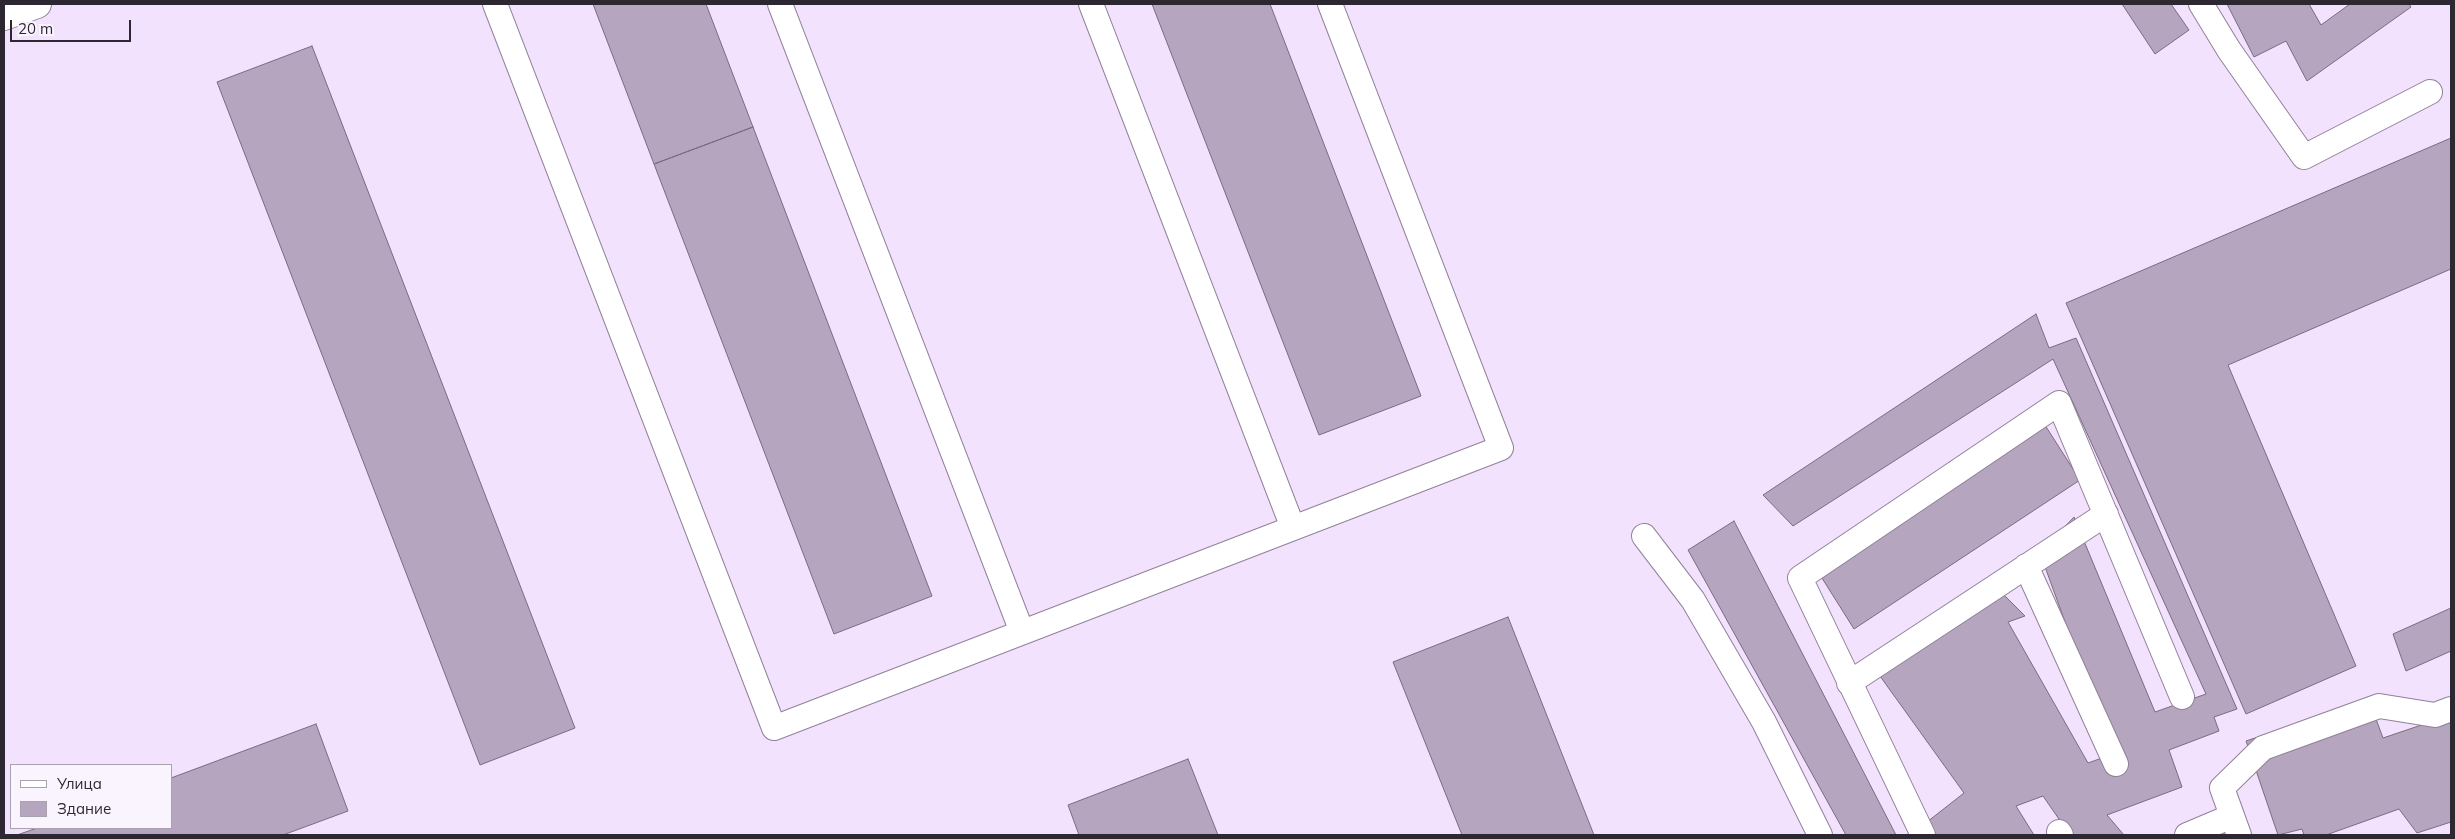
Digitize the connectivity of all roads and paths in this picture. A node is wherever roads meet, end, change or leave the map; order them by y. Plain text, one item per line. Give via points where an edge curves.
1 (37, 4) edge
2 (494, 4) edge
3 (780, 4) edge
4 (1091, 4) edge
5 (1330, 4) edge
6 (2201, 4) edge
7 (4, 16) edge
8 (2430, 92) dead end
9 (2106, 514) junction
10 (1293, 528) junction
11 (1644, 536) dead end
12 (2026, 566) junction
13 (1022, 632) junction
14 (1849, 683) junction
15 (2182, 696) dead end
16 (2451, 708) edge
17 (2116, 764) dead end
18 (2236, 826) edge
19 (1820, 835) edge
20 (1923, 835) edge
21 (2187, 835) edge

1 - 7 street
2 - 13 lane via 774,728
3 - 13 lane
4 - 10 lane
5 - 10 lane via 1501,448
6 - 8 lane via 2304,158
9 - 12 lane
9 - 14 lane via 2059,403 1800,578
9 - 15 lane
10 - 13 lane
11 - 19 lane via 1702,616 1764,722
12 - 14 lane
12 - 17 lane
14 - 20 lane
16 - 18 lane via 2435,715 2379,706 2264,748 2222,788
18 - 21 lane

